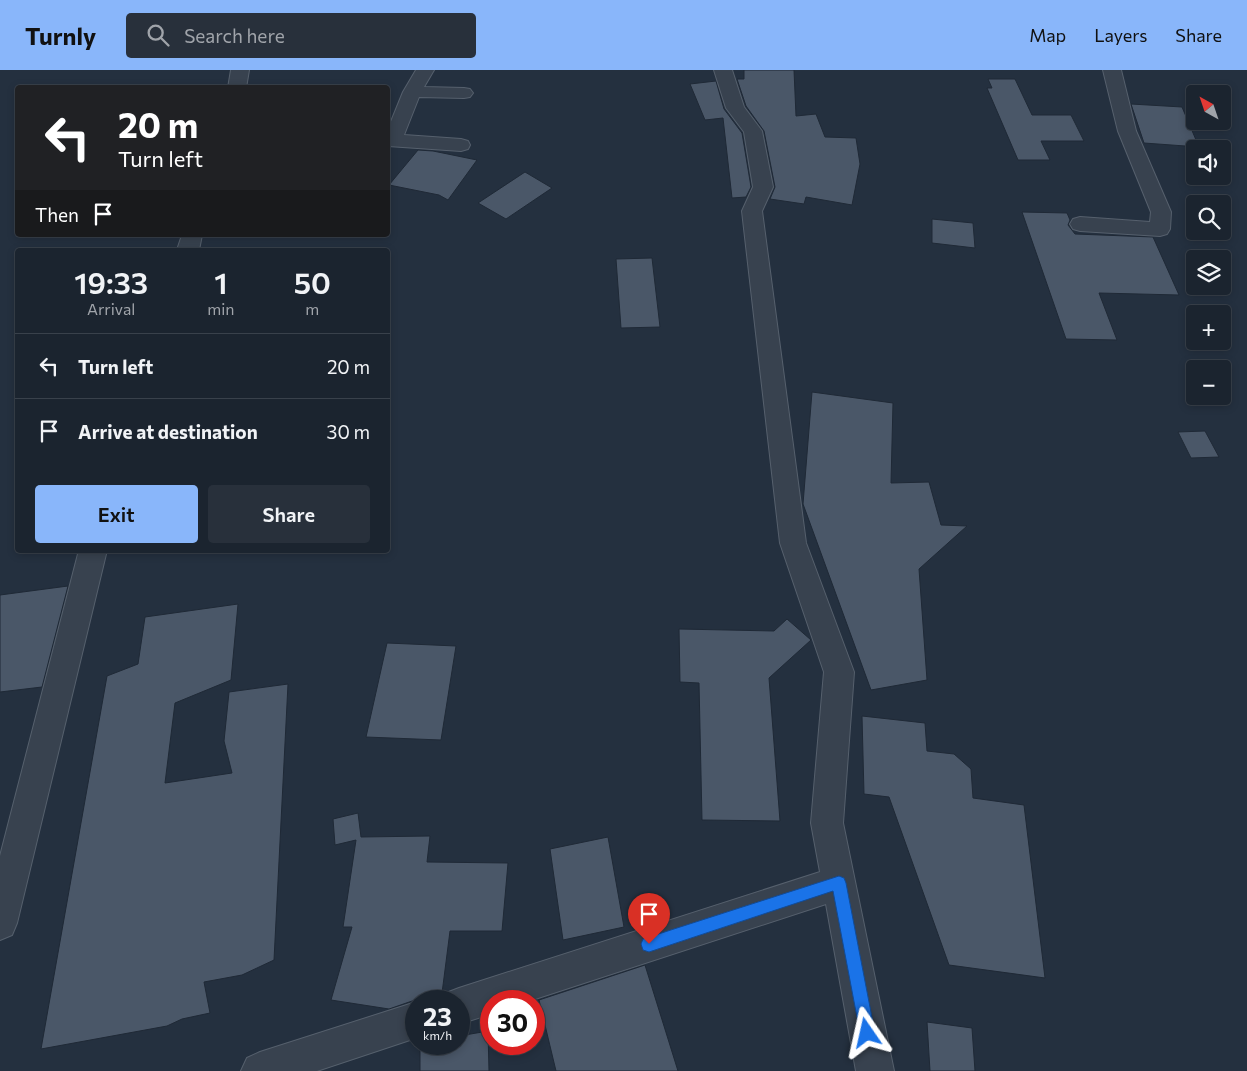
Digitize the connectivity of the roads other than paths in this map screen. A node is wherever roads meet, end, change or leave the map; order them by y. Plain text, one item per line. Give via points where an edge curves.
1 (240, 70) edge
2 (425, 70) edge
3 (724, 70) edge
4 (1112, 70) edge
5 (238, 85) edge
6 (412, 92) junction
7 (464, 93) dead end
8 (390, 140) edge
9 (461, 145) dead end
10 (1080, 224) dead end
11 (92, 553) edge
12 (839, 883) junction
13 (0, 923) edge
14 (470, 1002) edge
15 (405, 1024) edge
16 (260, 1071) edge
17 (875, 1071) edge

1 - 5 street
2 - 6 street
3 - 12 street via 735,108 753,131 763,187 752,212 793,543 839,672 828,823
4 - 10 street via 1128,131 1161,212 1160,229
6 - 7 street
6 - 8 street
8 - 9 street
11 - 13 street
12 - 14 street
12 - 17 street
15 - 16 street

